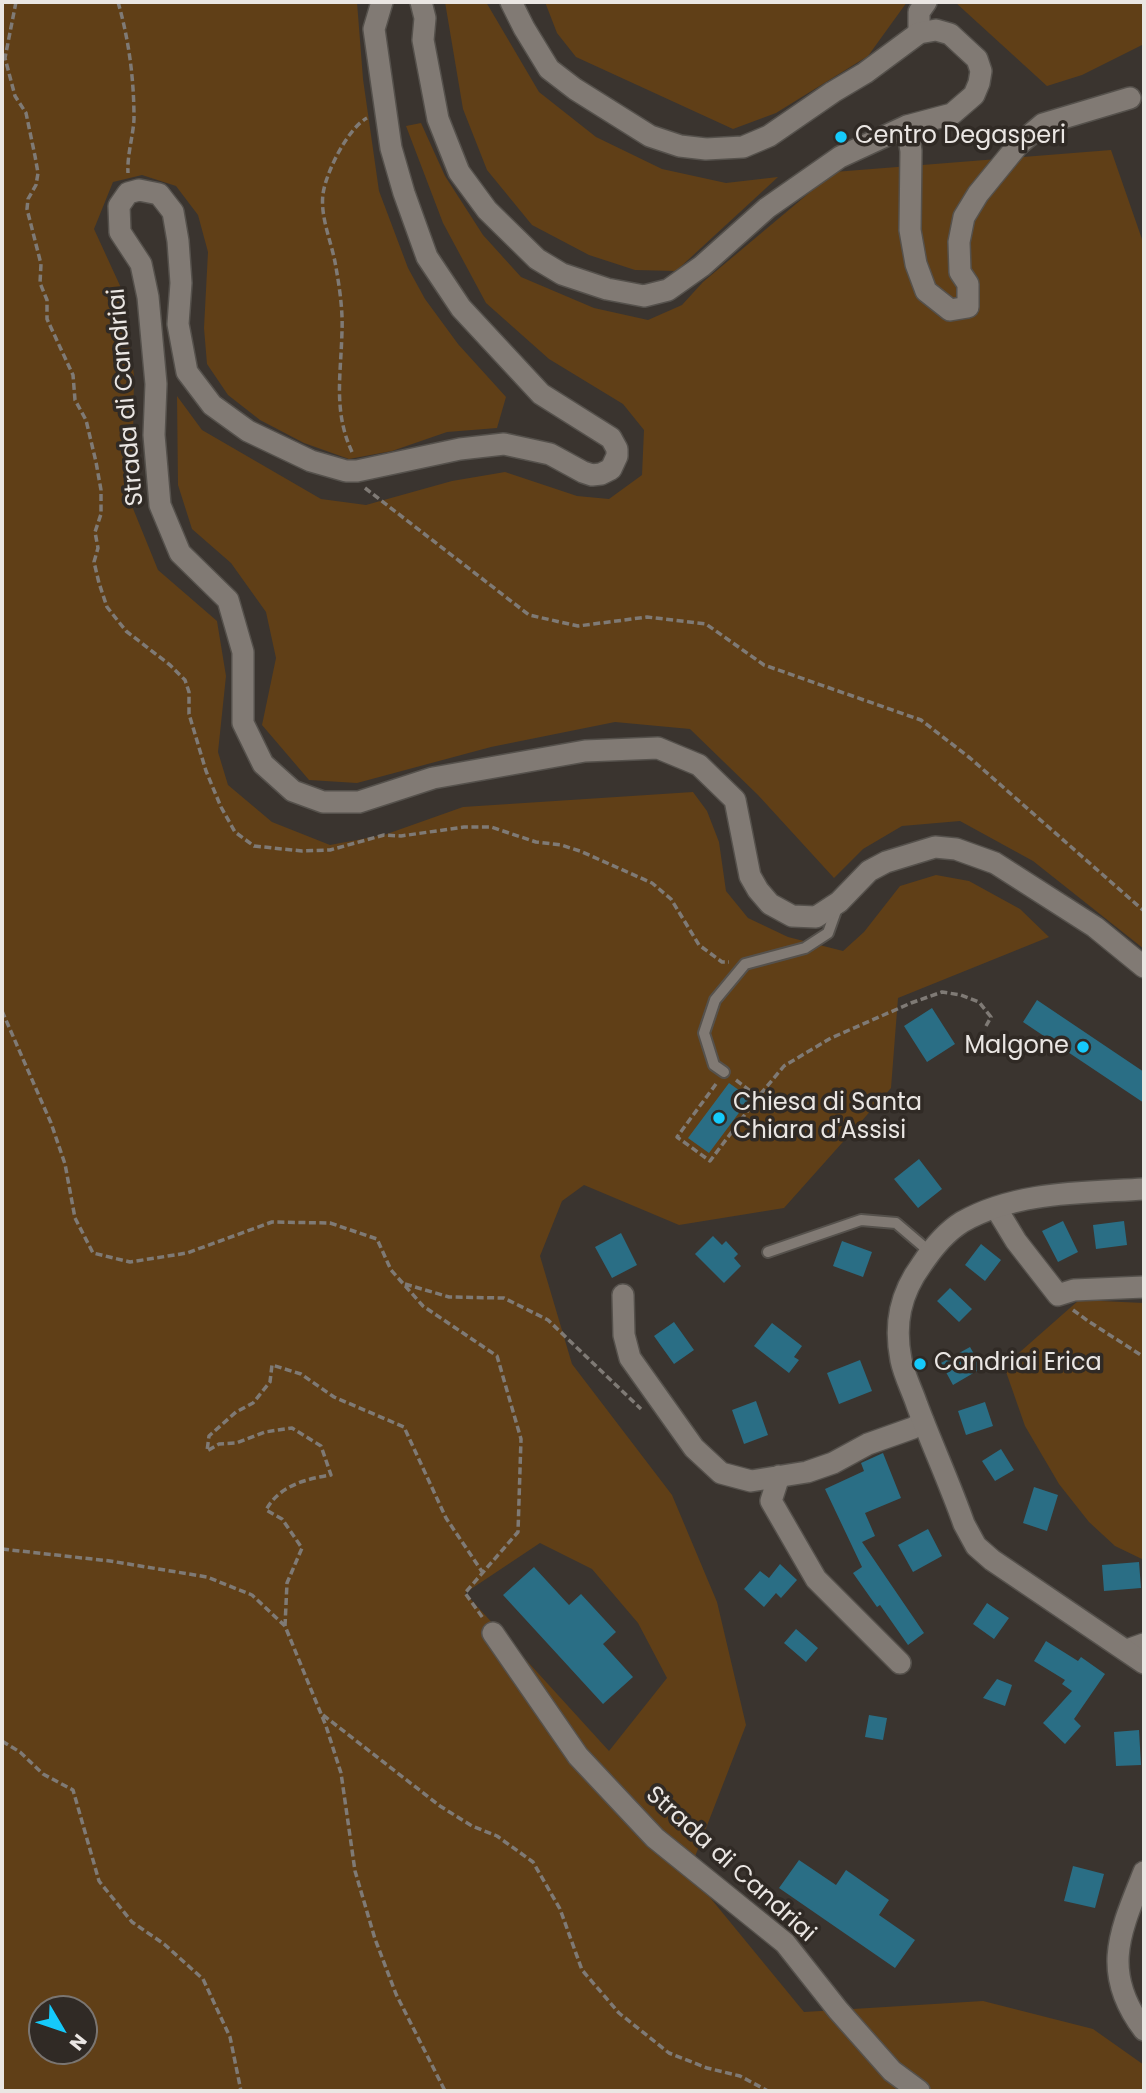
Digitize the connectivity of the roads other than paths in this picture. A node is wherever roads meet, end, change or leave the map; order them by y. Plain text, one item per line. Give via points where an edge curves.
1 (382, 2) edge
2 (421, 2) edge
3 (512, 2) edge
4 (926, 2) edge
5 (919, 33) junction
6 (1129, 99) dead end
7 (907, 126) junction
8 (839, 902) junction
9 (1144, 967) edge
10 (724, 1072) road end
11 (1144, 1189) edge
12 (996, 1208) junction
13 (768, 1252) dead end
14 (930, 1252) junction
15 (1144, 1287) edge
16 (623, 1295) dead end
17 (923, 1421) junction
18 (779, 1476) junction
19 (493, 1633) road end
20 (1139, 1653) edge
21 (900, 1663) dead end
22 (1144, 1872) edge
23 (1144, 2030) edge
24 (919, 2091) edge

1 - 8 main road, Strada di Candriai via 374,29 391,148 427,257 461,308 541,394 611,438 617,456 606,473 592,475 550,454 504,444 346,471 311,461 248,431 212,405 187,372 178,324 181,282 173,212 159,194 128,193 119,206 120,232 141,264 148,296 160,505 180,553 228,600 243,652 243,723 263,764 293,791 323,802 359,802 433,778 585,751 658,748 699,765 735,800 750,876 770,904 792,916 816,917
2 - 7 main road via 438,119 459,172 487,210 537,259 562,274 607,289 644,296 668,290 767,208 840,157
3 - 5 main road via 549,69 575,89 650,136 706,149 743,148 769,136
4 - 5 main road via 919,12
5 - 7 main road via 936,30 950,34 977,59 981,71 974,95 952,114
6 - 7 main road via 1043,124 1018,145 964,217 960,272 968,284 968,307 950,310 926,291 916,264 909,230 911,151
8 - 9 main road, Strada di Candriai via 869,871 886,862 934,847 956,849 995,863 1094,927
8 - 10 lane via 828,933 805,948 745,964 715,1000 704,1032 714,1065
11 - 12 main road via 1038,1196
12 - 14 main road via 961,1223
12 - 15 main road via 1058,1294
13 - 14 lane via 861,1220 896,1223
14 - 17 main road via 906,1291 897,1331 902,1363
16 - 18 main road via 630,1358 694,1448 721,1473 751,1481
17 - 18 main road via 832,1463
17 - 20 main road via 976,1546 1000,1566
18 - 21 main road via 772,1501 816,1579
19 - 24 main road, Strada di Candriai via 578,1756 655,1838 785,1943 892,2071
22 - 23 main road via 1123,1923 1118,1975 1125,2000

